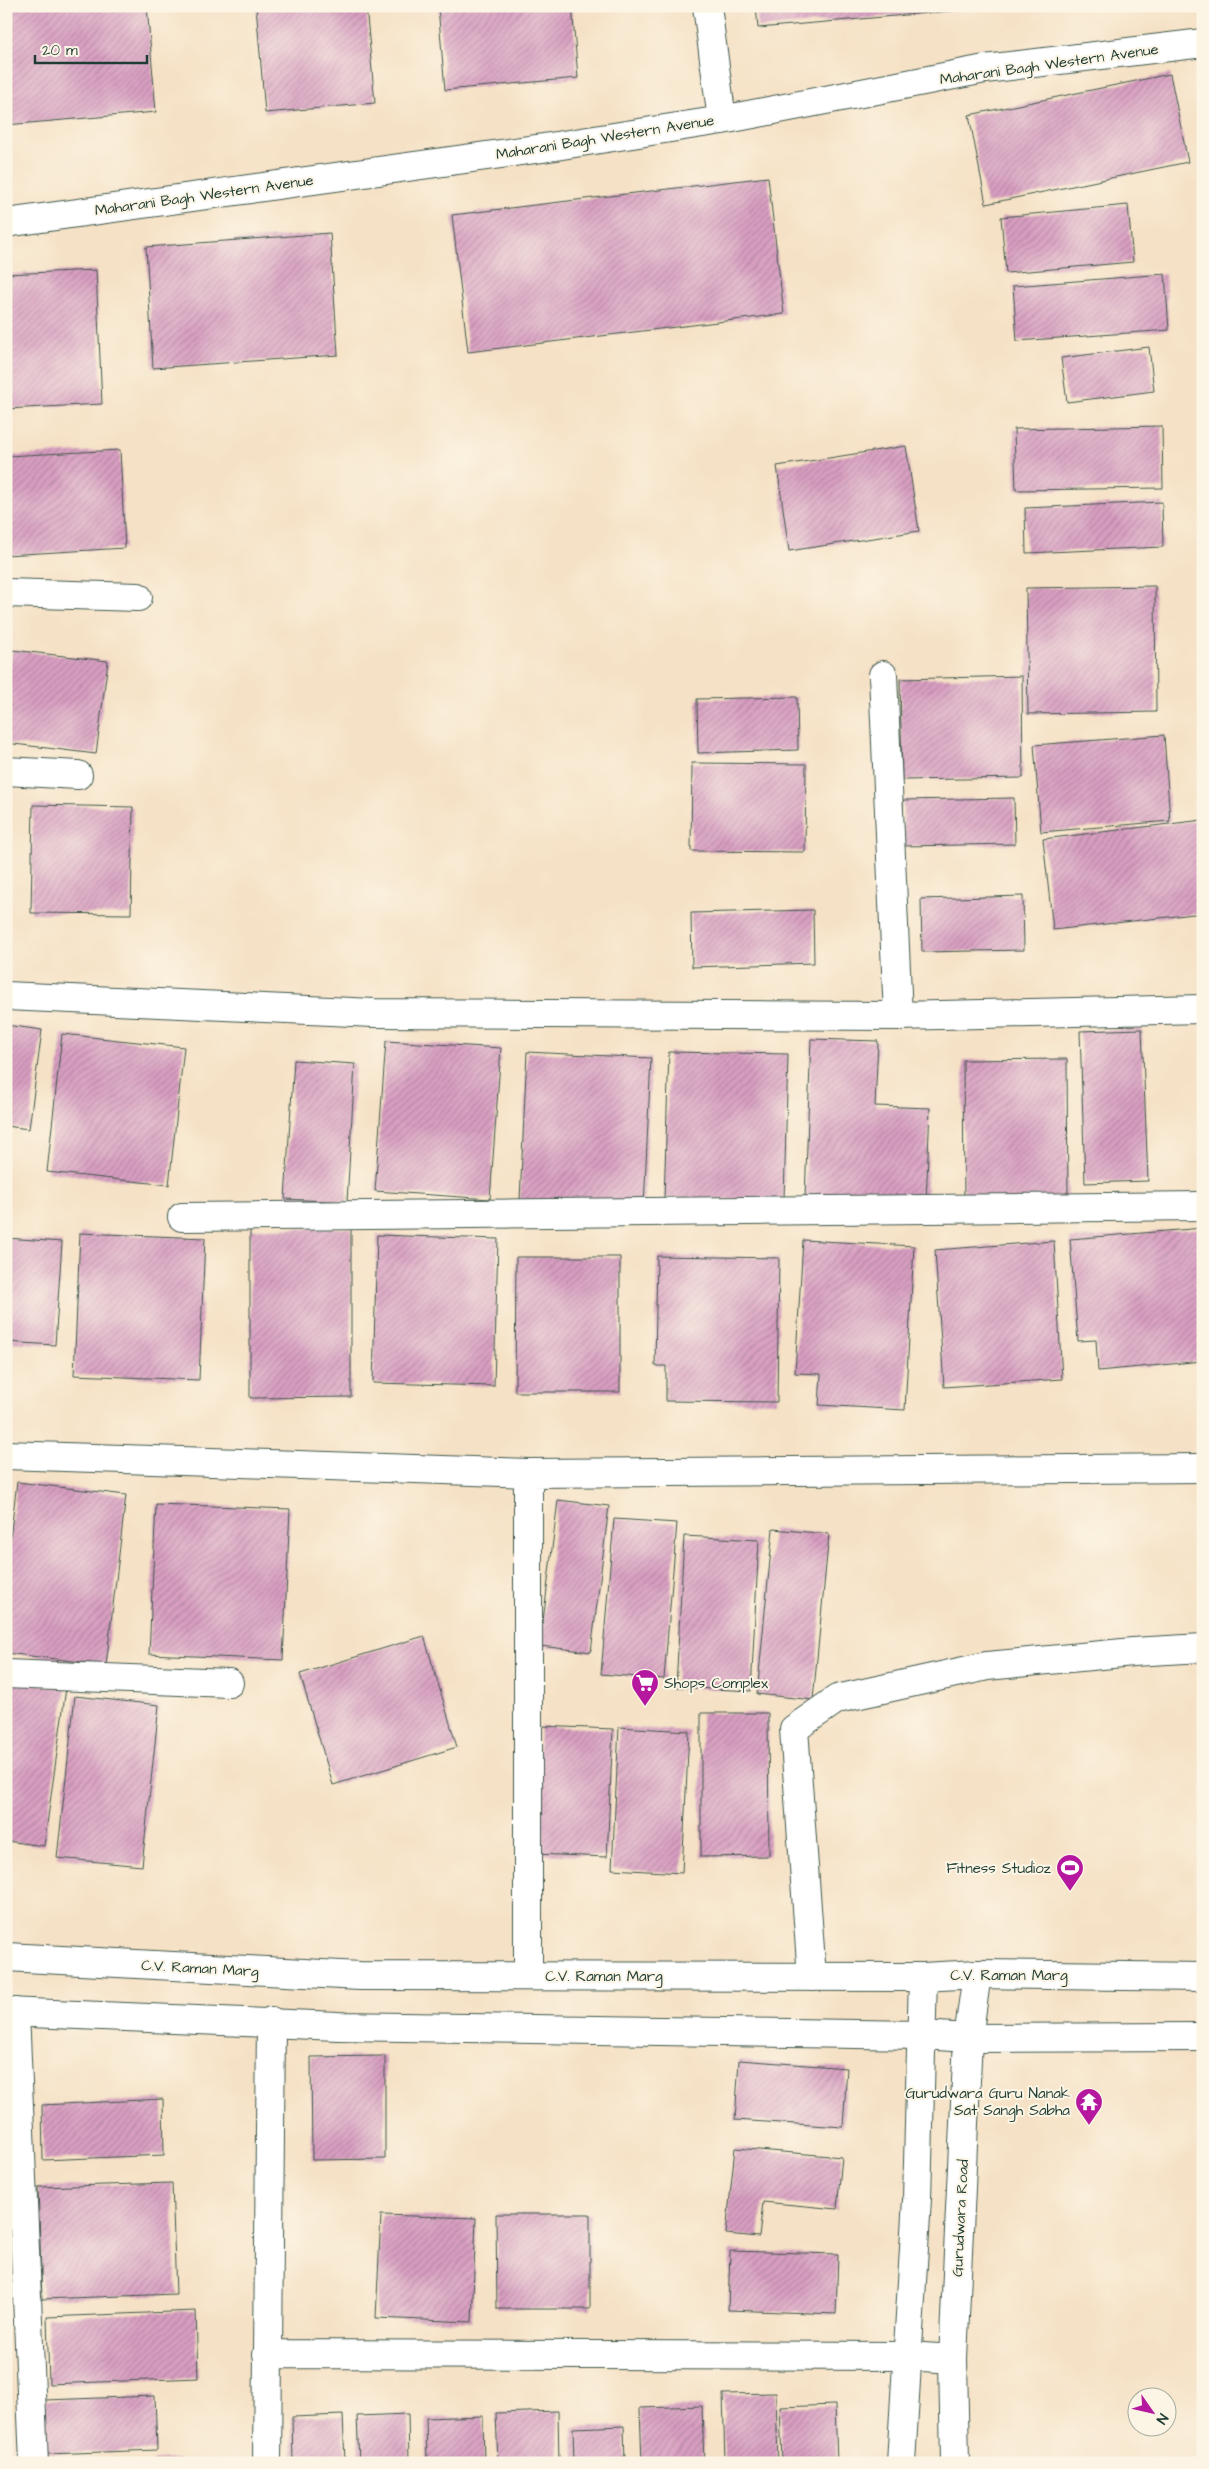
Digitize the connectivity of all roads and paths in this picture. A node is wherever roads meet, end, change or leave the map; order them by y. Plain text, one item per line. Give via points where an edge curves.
1 (707, 6) edge
2 (1203, 43) edge
3 (722, 120) junction
4 (6, 223) edge
5 (6, 593) edge
6 (138, 597) dead end
7 (883, 675) dead end
8 (6, 771) edge
9 (78, 775) dead end
10 (6, 996) edge
11 (1203, 1009) edge
12 (898, 1016) junction
13 (1203, 1206) edge
14 (182, 1217) dead end
15 (6, 1455) edge
16 (1203, 1468) edge
17 (528, 1473) junction
18 (1203, 1648) edge
19 (6, 1674) edge
20 (229, 1683) dead end
21 (6, 1957) edge
22 (977, 1974) junction
23 (528, 1976) junction
24 (812, 1977) junction
25 (923, 1977) junction
26 (1203, 1977) edge
27 (11, 2012) edge
28 (271, 2022) junction
29 (922, 2035) junction
30 (1203, 2037) edge
31 (968, 2038) junction
32 (267, 2354) junction
33 (908, 2356) junction
34 (953, 2359) junction
35 (34, 2463) edge
36 (267, 2463) edge
37 (901, 2463) edge
38 (955, 2463) edge

1 - 3 street
2 - 3 street, Maharani Bagh Western Avenue via 985,69
3 - 4 street, Maharani Bagh Western Avenue
5 - 6 street
7 - 12 street
8 - 9 street
10 - 12 street via 374,1013
11 - 12 street
13 - 14 street
15 - 17 street
16 - 17 street
17 - 23 street
18 - 24 street via 987,1666 837,1699 794,1729
19 - 20 street
21 - 23 street, C.V. Raman Marg via 360,1976
22 - 25 street, C.V. Raman Marg
22 - 26 street, C.V. Raman Marg
22 - 31 street, Gurudwara Road
23 - 24 street, C.V. Raman Marg
24 - 25 street, C.V. Raman Marg
25 - 29 street
27 - 28 street
27 - 35 street
28 - 29 street
28 - 32 street
29 - 31 street
29 - 33 street
30 - 31 street
31 - 34 street, Gurudwara Road
32 - 33 street
32 - 36 street
33 - 34 street
33 - 37 street
34 - 38 street, Gurudwara Road

